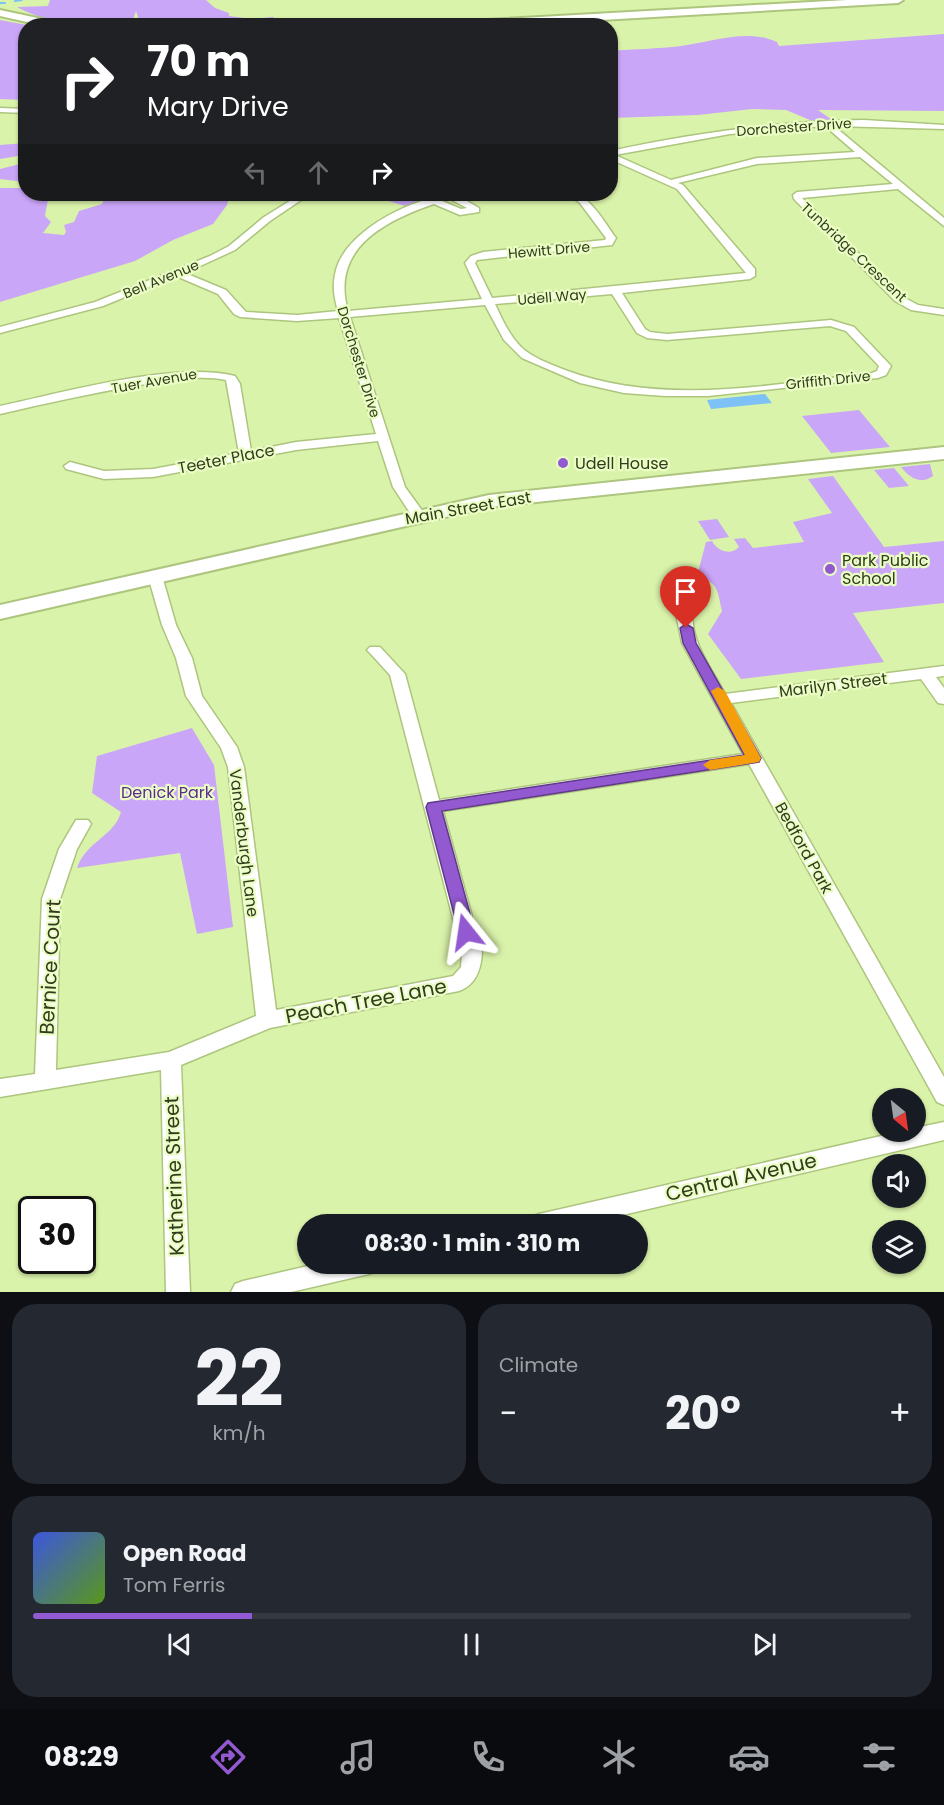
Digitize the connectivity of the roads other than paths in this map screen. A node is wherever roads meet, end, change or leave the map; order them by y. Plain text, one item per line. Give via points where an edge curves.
1 (675, 0) edge
2 (898, 0) edge
3 (690, 12) junction
4 (0, 13) edge
5 (23, 18) edge
6 (579, 18) edge
7 (0, 110) edge
8 (18, 111) edge
9 (827, 124) junction
10 (944, 127) edge
11 (618, 153) edge
12 (861, 154) junction
13 (618, 159) edge
14 (672, 183) junction
15 (900, 186) junction
16 (295, 201) edge
17 (431, 201) edge
18 (435, 201) edge
19 (463, 201) edge
20 (583, 201) edge
21 (944, 223) edge
22 (177, 273) junction
23 (615, 291) junction
24 (490, 303) junction
25 (944, 312) edge
26 (344, 316) junction
27 (0, 330) edge
28 (0, 410) edge
29 (382, 437) junction
30 (944, 453) edge
31 (245, 454) junction
32 (70, 466) dead end
33 (419, 516) junction
34 (155, 576) junction
35 (687, 595) dead end
36 (0, 612) edge
37 (375, 650) dead end
38 (944, 671) edge
39 (925, 673) junction
40 (723, 699) junction
41 (944, 699) edge
42 (754, 758) junction
43 (434, 807) junction
44 (82, 824) dead end
45 (267, 1020) junction
46 (171, 1060) junction
47 (45, 1080) junction
48 (0, 1088) edge
49 (944, 1096) edge
50 (944, 1131) edge
51 (583, 1214) edge
52 (321, 1274) edge
53 (178, 1292) edge
54 (243, 1292) edge

1 - 3 main road
2 - 3 main road
3 - 6 main road
4 - 5 main road
7 - 8 street
9 - 10 street, Dorchester Drive
9 - 11 street, Dorchester Drive via 704,133
9 - 12 street
12 - 14 street via 757,161
12 - 15 street
13 - 14 street, Udell Way
14 - 23 street, Udell Way via 687,194 718,230 751,271 750,276
15 - 21 street
15 - 25 street, Tunbridge Crescent via 797,195 899,299 915,308
16 - 22 street, Bell Avenue via 232,248
17 - 26 street, Dorchester Drive via 390,218 357,243 342,267 338,288
18 - 19 street via 460,212 476,210
20 - 24 street, Hewitt Drive via 611,242 474,258 470,263
22 - 26 street, Udell Way via 222,292 244,315
22 - 27 street, Bell Avenue via 99,304
23 - 24 street, Udell Way
23 - 24 street, Griffith Drive via 640,331 647,335 667,337 831,323 850,329 885,366 882,373 874,376 766,387 691,393 616,389 575,380 528,357 509,339
24 - 26 street, Udell Way
26 - 29 street, Dorchester Drive
28 - 31 street, Tuer Avenue via 182,375 218,373 231,378 234,384
29 - 31 street, Teeter Place
29 - 33 street, Dorchester Drive via 399,487
30 - 33 main road, Main Street East via 489,501
31 - 32 street, Teeter Place via 153,473 104,476
33 - 34 main road, Main Street East
34 - 36 main road, Main Street East
34 - 45 street, Vanderburgh Lane via 194,696 229,747 236,767
35 - 40 street, Bedford Park via 683,614 689,643
37 - 43 street, Peach Tree Lane via 397,674
38 - 39 street, Marilyn Street
39 - 40 street, Marilyn Street
39 - 41 street
40 - 42 street, Bedford Park
42 - 43 street
42 - 49 street, Bedford Park
43 - 45 street, Peach Tree Lane via 472,953 471,969 459,983
44 - 47 street, Bernice Court via 68,849 51,898
45 - 46 street, Peach Tree Lane
46 - 47 street, Peach Tree Lane
46 - 53 street, Katherine Street
47 - 48 street, Peach Tree Lane
50 - 51 street, Central Avenue
52 - 54 street

